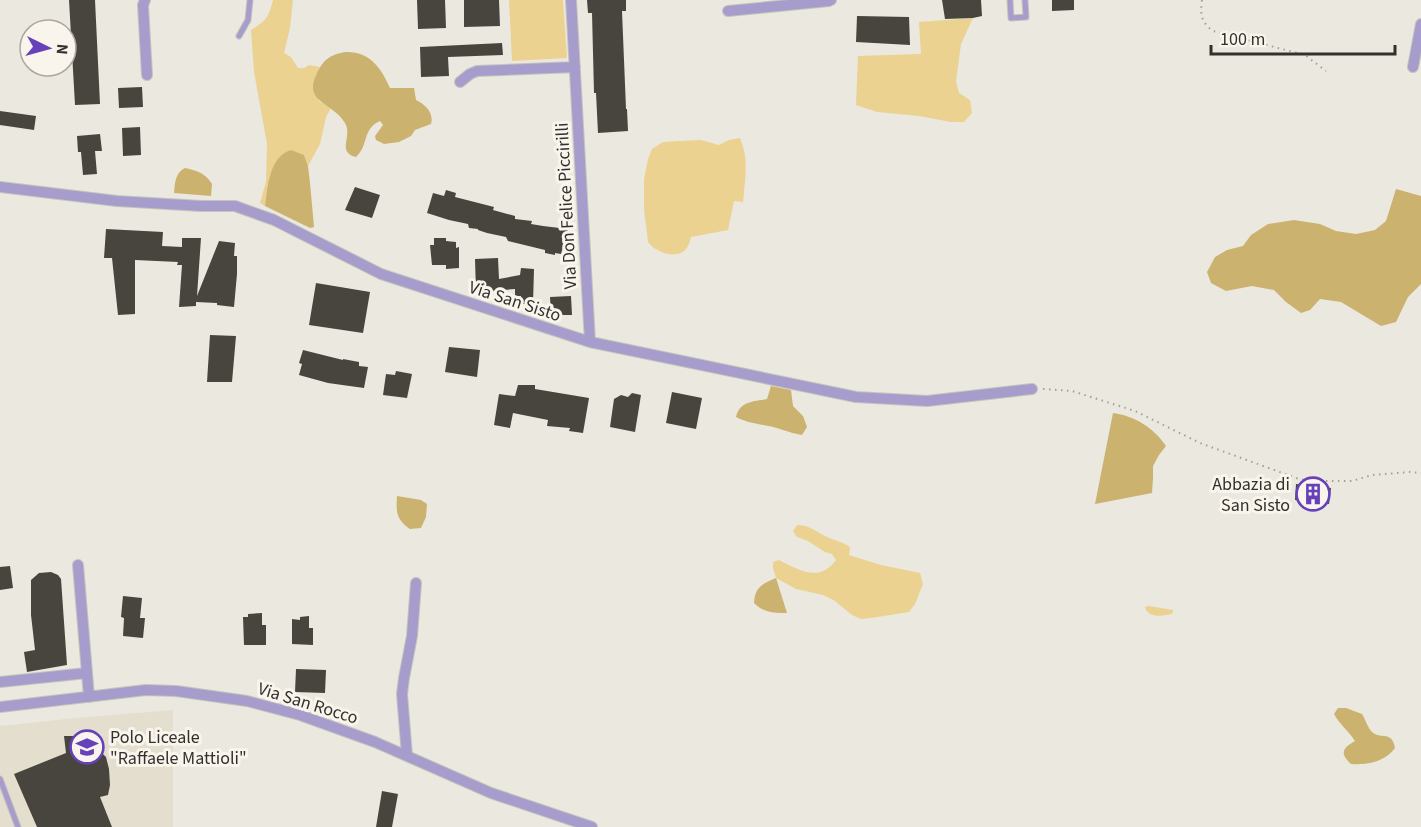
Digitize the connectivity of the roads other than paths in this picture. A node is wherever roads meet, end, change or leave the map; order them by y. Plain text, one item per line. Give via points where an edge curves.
1 (145, 0) edge
2 (250, 0) edge
3 (571, 0) edge
4 (831, 0) edge
5 (1010, 0) edge
6 (1025, 0) edge
7 (728, 11) dead end
8 (1421, 24) edge
9 (239, 36) dead end
10 (1413, 66) dead end
11 (575, 67) junction
12 (147, 75) dead end
13 (460, 82) dead end
14 (0, 187) edge
15 (590, 342) junction
16 (1032, 389) road end
17 (78, 565) dead end
18 (416, 583) dead end
19 (87, 673) junction
20 (0, 682) edge
21 (88, 697) junction
22 (0, 707) edge
23 (407, 756) junction
24 (0, 779) edge
25 (18, 827) edge
26 (592, 827) edge

1 - 12 street
2 - 9 lane via 248,20
3 - 11 street, Via Don Felice Piccirilli
4 - 7 street
5 - 6 lane via 1011,18 1026,17
8 - 10 street
11 - 13 street via 477,71
11 - 15 street, Via Don Felice Piccirilli
14 - 15 street, Via San Sisto via 117,201 235,206 274,220 381,274
15 - 16 street, Via San Sisto via 856,397 927,401
17 - 19 street
18 - 23 street via 402,694
19 - 20 street
19 - 21 street
21 - 22 street, Via San Rocco
21 - 23 street, Via San Rocco via 146,690 247,701 300,715
23 - 26 street, Via San Rocco via 491,793
24 - 25 lane

